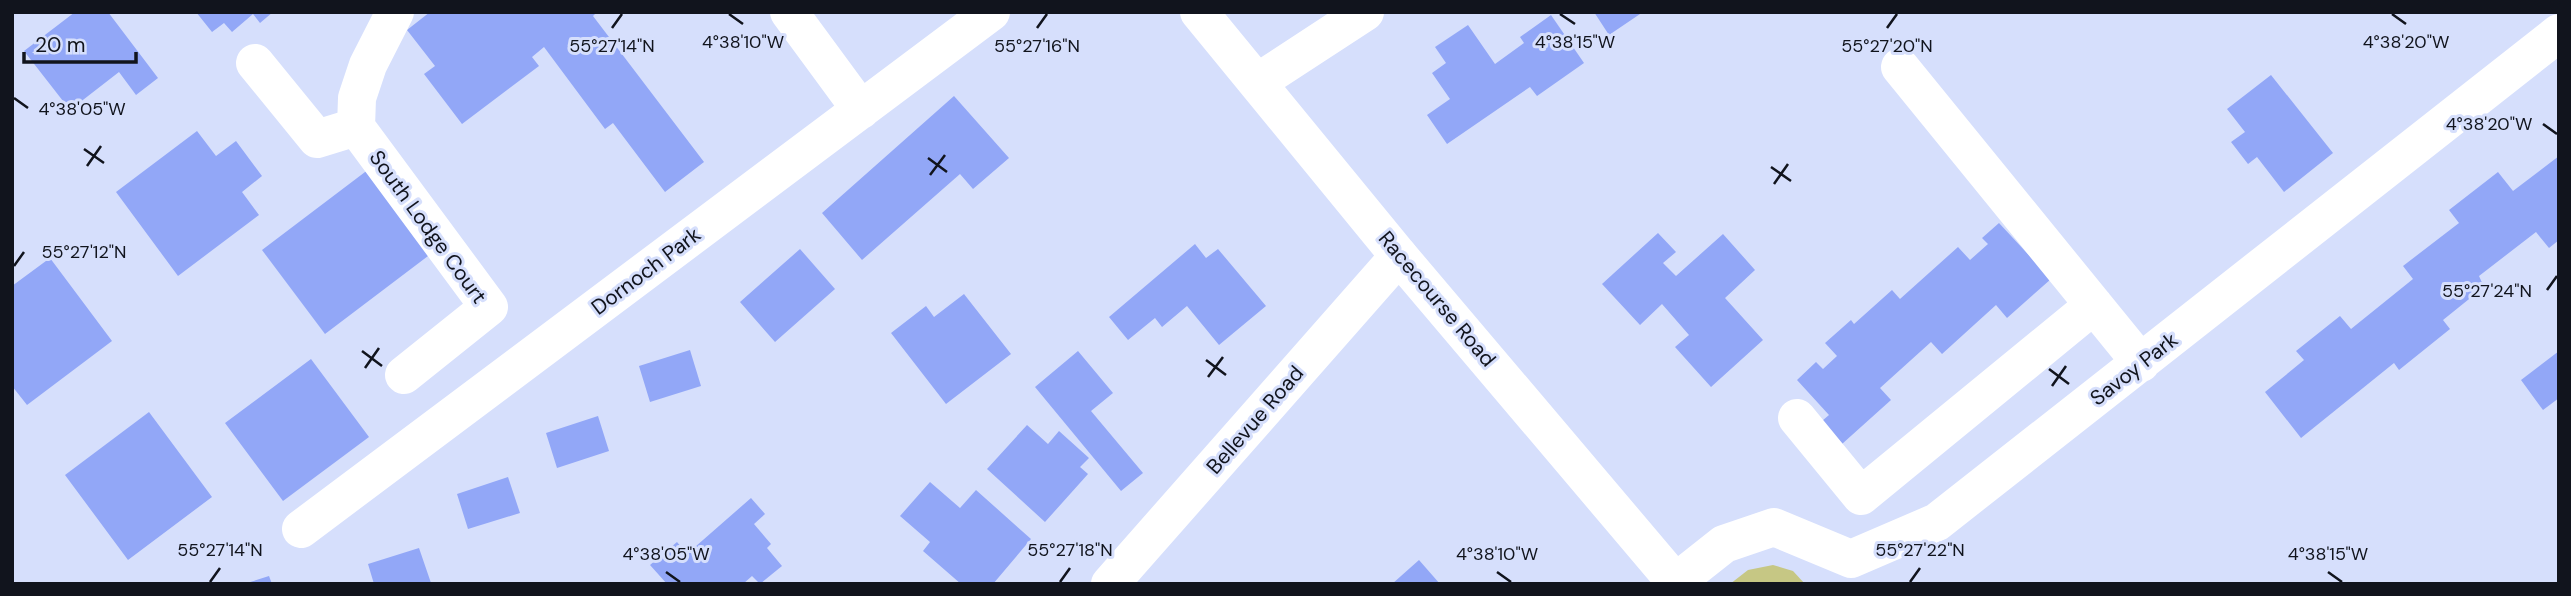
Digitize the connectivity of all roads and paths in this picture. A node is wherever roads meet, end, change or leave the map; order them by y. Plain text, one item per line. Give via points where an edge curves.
1 (395, 12) edge
2 (789, 12) edge
3 (991, 12) edge
4 (1199, 12) edge
5 (1365, 12) edge
6 (2558, 36) edge
7 (255, 63) dead end
8 (1900, 66) dead end
9 (1258, 82) junction
10 (861, 110) junction
11 (356, 127) junction
12 (1399, 256) junction
13 (2094, 305) junction
14 (2141, 363) junction
15 (404, 375) dead end
16 (1797, 418) dead end
17 (301, 529) dead end
18 (1848, 572) edge
19 (1677, 583) edge
20 (1110, 584) edge

1 - 11 street via 360,87
2 - 10 street
3 - 10 street, Dornoch Park
4 - 9 street, Racecourse Road
5 - 9 street
6 - 14 street, Savoy Park
7 - 11 street via 317,139
8 - 13 street
9 - 12 street, Racecourse Road
10 - 17 street, Dornoch Park
11 - 15 street, South Lodge Court via 489,307
12 - 19 street, Racecourse Road
12 - 20 street, Bellevue Road
13 - 14 street
13 - 16 street via 1861,496
14 - 18 street, Savoy Park via 1937,522
18 - 19 street, Savoy Park via 1774,527 1724,544

